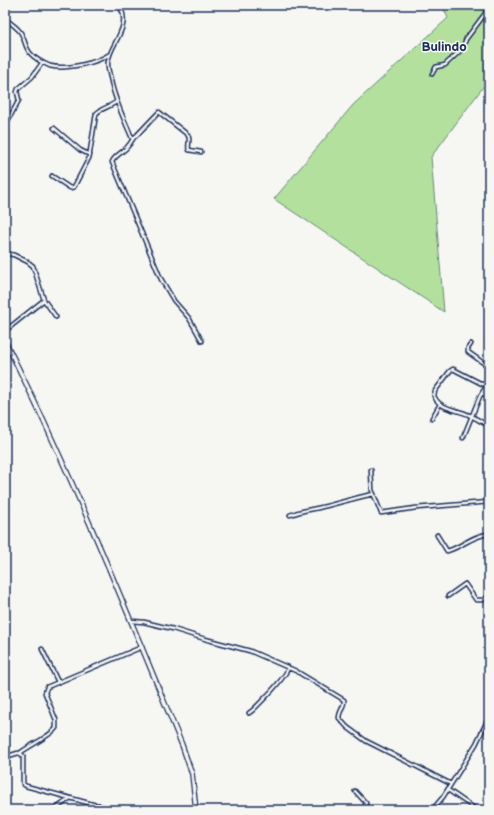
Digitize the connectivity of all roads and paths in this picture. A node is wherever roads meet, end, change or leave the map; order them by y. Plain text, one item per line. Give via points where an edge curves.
1 (119, 5) edge
2 (127, 5) edge
3 (483, 5) edge
4 (122, 9) junction
5 (5, 19) edge
6 (110, 54) junction
7 (42, 63) junction
8 (432, 74) dead end
9 (116, 102) junction
10 (5, 126) edge
11 (54, 128) dead end
12 (132, 138) junction
13 (201, 152) dead end
14 (90, 155) junction
15 (52, 176) dead end
16 (5, 254) edge
17 (44, 300) junction
18 (56, 317) dead end
19 (5, 331) edge
20 (5, 341) edge
21 (202, 341) dead end
22 (470, 344) dead end
23 (489, 367) edge
24 (489, 382) edge
25 (486, 386) junction
26 (482, 393) junction
27 (489, 398) edge
28 (440, 404) junction
29 (472, 416) junction
30 (432, 418) dead end
31 (489, 426) edge
32 (463, 438) dead end
33 (371, 470) dead end
34 (374, 494) junction
35 (489, 502) edge
36 (290, 515) dead end
37 (489, 534) edge
38 (437, 535) dead end
39 (448, 596) dead end
40 (489, 596) edge
41 (130, 621) junction
42 (142, 647) junction
43 (42, 649) dead end
44 (288, 667) junction
45 (58, 682) junction
46 (249, 713) dead end
47 (489, 717) edge
48 (20, 753) junction
49 (5, 757) edge
50 (451, 784) junction
51 (448, 790) junction
52 (355, 791) dead end
53 (70, 798) junction
54 (99, 805) junction
55 (54, 810) edge
56 (96, 810) edge
57 (114, 810) edge
58 (196, 810) edge
59 (364, 810) edge
60 (432, 810) edge
61 (477, 810) edge

1 - 4 street
2 - 4 street
3 - 8 street via 487,11 466,39 462,49 445,65 436,67
4 - 6 street via 121,31
5 - 7 street via 20,32 26,47
6 - 7 street via 96,61 70,66
6 - 9 street via 108,67
7 - 10 street via 32,77 18,89 19,100
9 - 12 street
9 - 14 street via 96,114
11 - 14 street
12 - 13 street via 160,112 188,135 189,150
12 - 21 street via 128,146 114,158 112,164 165,287 189,318
14 - 15 street via 73,188
16 - 17 street via 14,255 33,266
17 - 18 street
17 - 19 street
20 - 41 street via 57,451
22 - 23 street via 468,352
24 - 25 street
25 - 26 street
25 - 28 street via 455,369 451,370 434,393
26 - 27 street
26 - 29 street
28 - 29 street
28 - 30 street
29 - 31 street
29 - 32 street
33 - 34 street
34 - 35 street via 381,513
34 - 36 street
37 - 38 street via 473,538 447,551
39 - 40 street via 465,584 476,600 483,600
41 - 42 street
41 - 44 street via 173,629 250,651
42 - 45 street
42 - 58 street via 192,774
43 - 45 street
44 - 46 street via 281,681
44 - 50 street via 344,700 339,718 358,736
45 - 48 street via 47,687 45,693 56,720 56,728
47 - 50 street via 476,744
48 - 49 street
48 - 53 street via 25,785
50 - 51 street
51 - 60 street
51 - 61 street
52 - 59 street via 366,803
53 - 54 street
53 - 55 street
54 - 56 street
54 - 57 street

